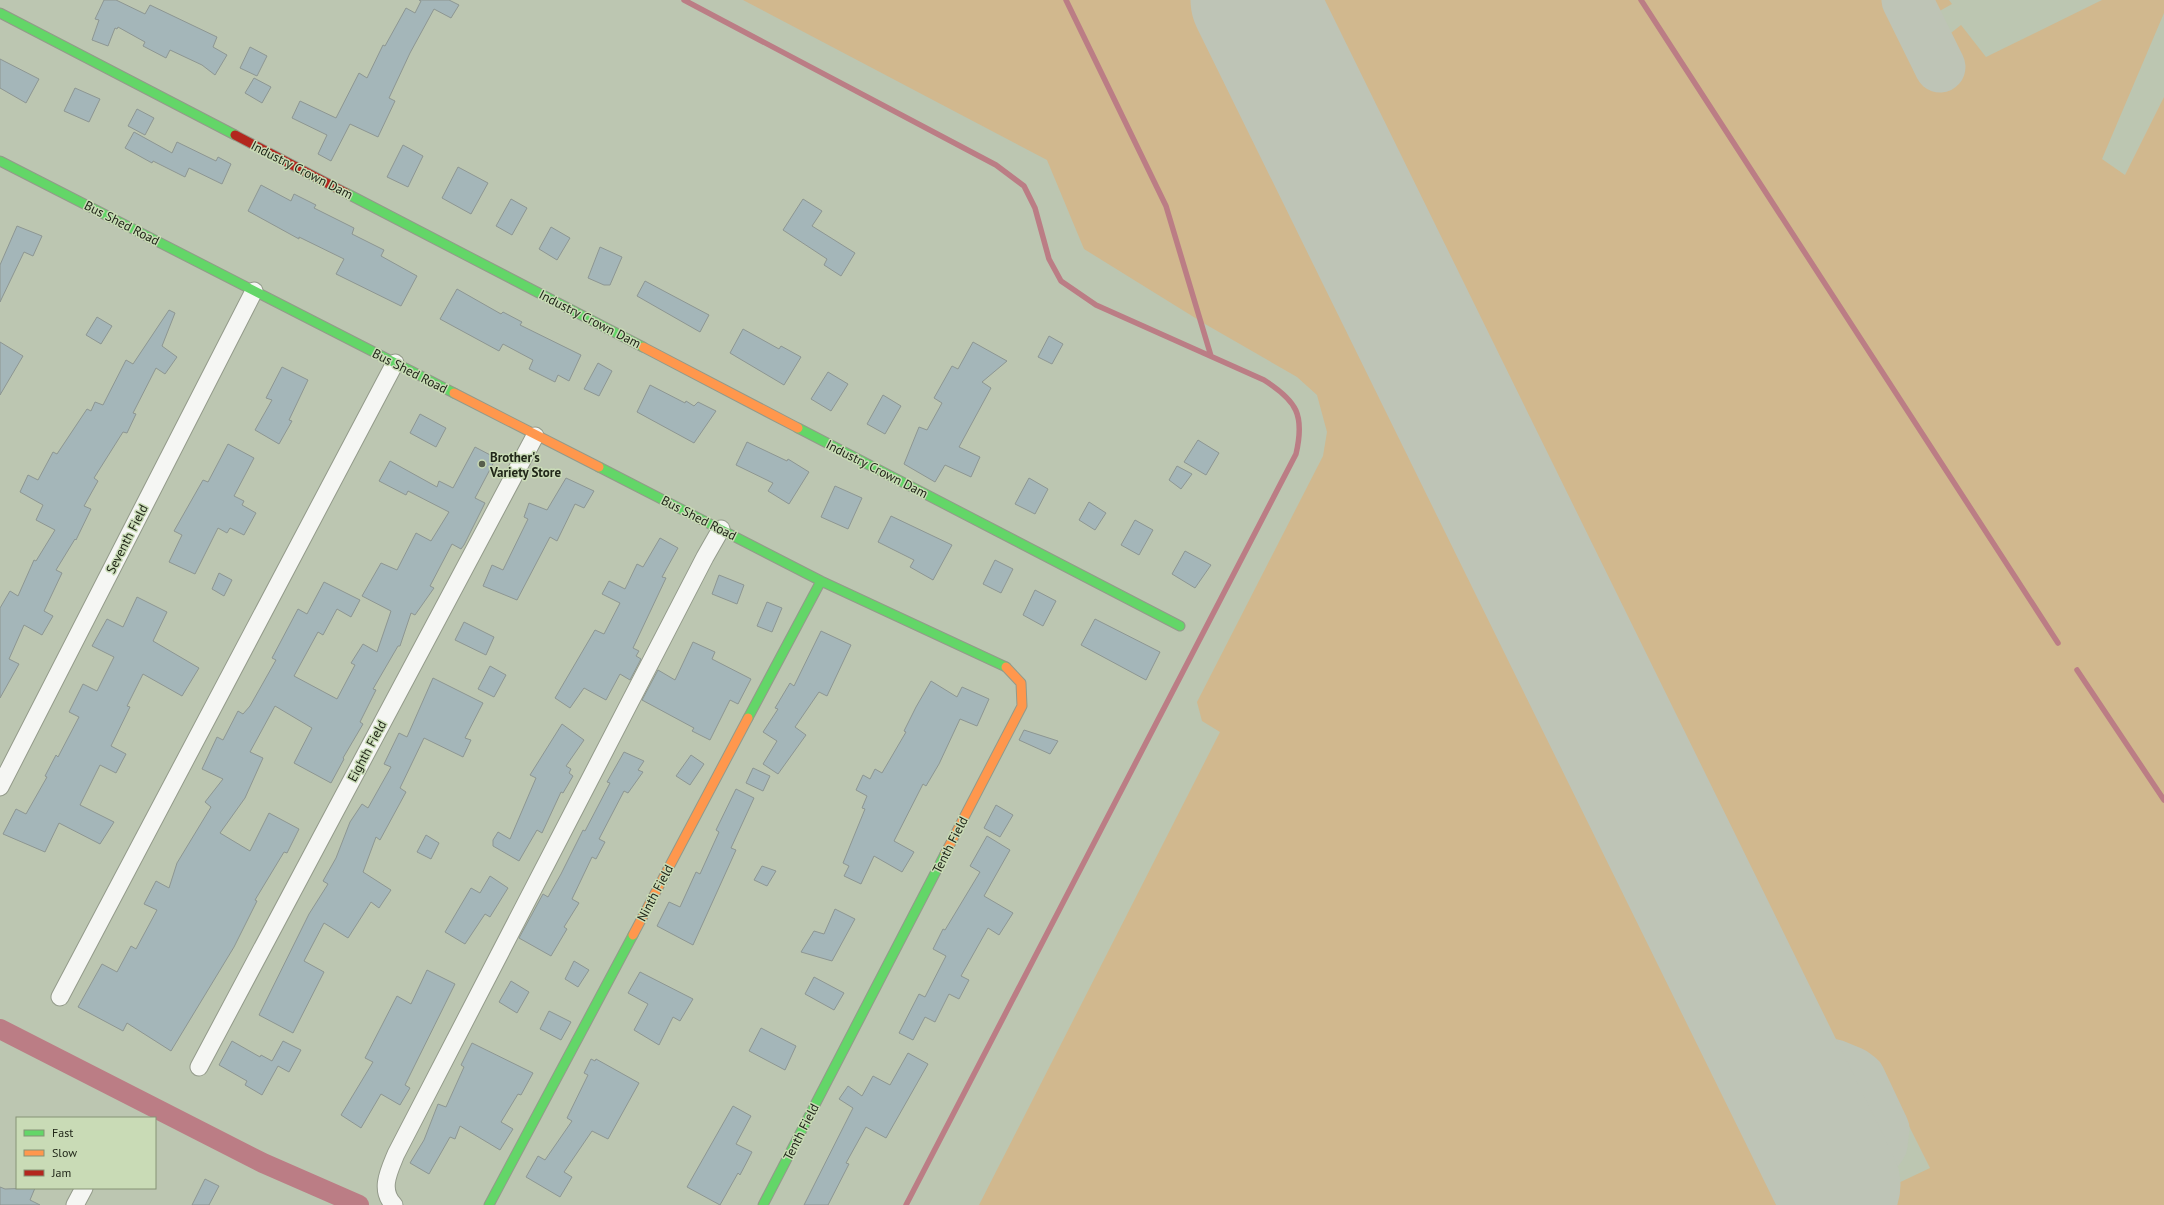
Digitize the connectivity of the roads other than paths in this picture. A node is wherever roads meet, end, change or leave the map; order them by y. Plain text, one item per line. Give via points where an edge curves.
1 (0, 13) edge
2 (0, 161) edge
3 (254, 291) junction
4 (395, 363) junction
5 (535, 436) junction
6 (721, 529) junction
7 (821, 581) junction
8 (1180, 626) dead end
9 (0, 788) edge
10 (60, 997) dead end
11 (199, 1066) dead end
12 (83, 1189) edge
13 (75, 1205) edge
14 (394, 1205) edge
15 (489, 1205) edge
16 (763, 1205) edge

1 - 8 street, Industry Crown Dam
2 - 3 street, Bus Shed Road
3 - 4 street, Bus Shed Road
3 - 9 street, Seventh Field
4 - 5 street, Bus Shed Road
4 - 10 street
5 - 6 street, Bus Shed Road
5 - 11 street, Eighth Field
6 - 7 street, Bus Shed Road
6 - 14 street via 396,1154 386,1183 389,1200
7 - 15 street, Ninth Field
7 - 16 street, Tenth Field via 1006,667 1021,683 1022,706
12 - 13 street

